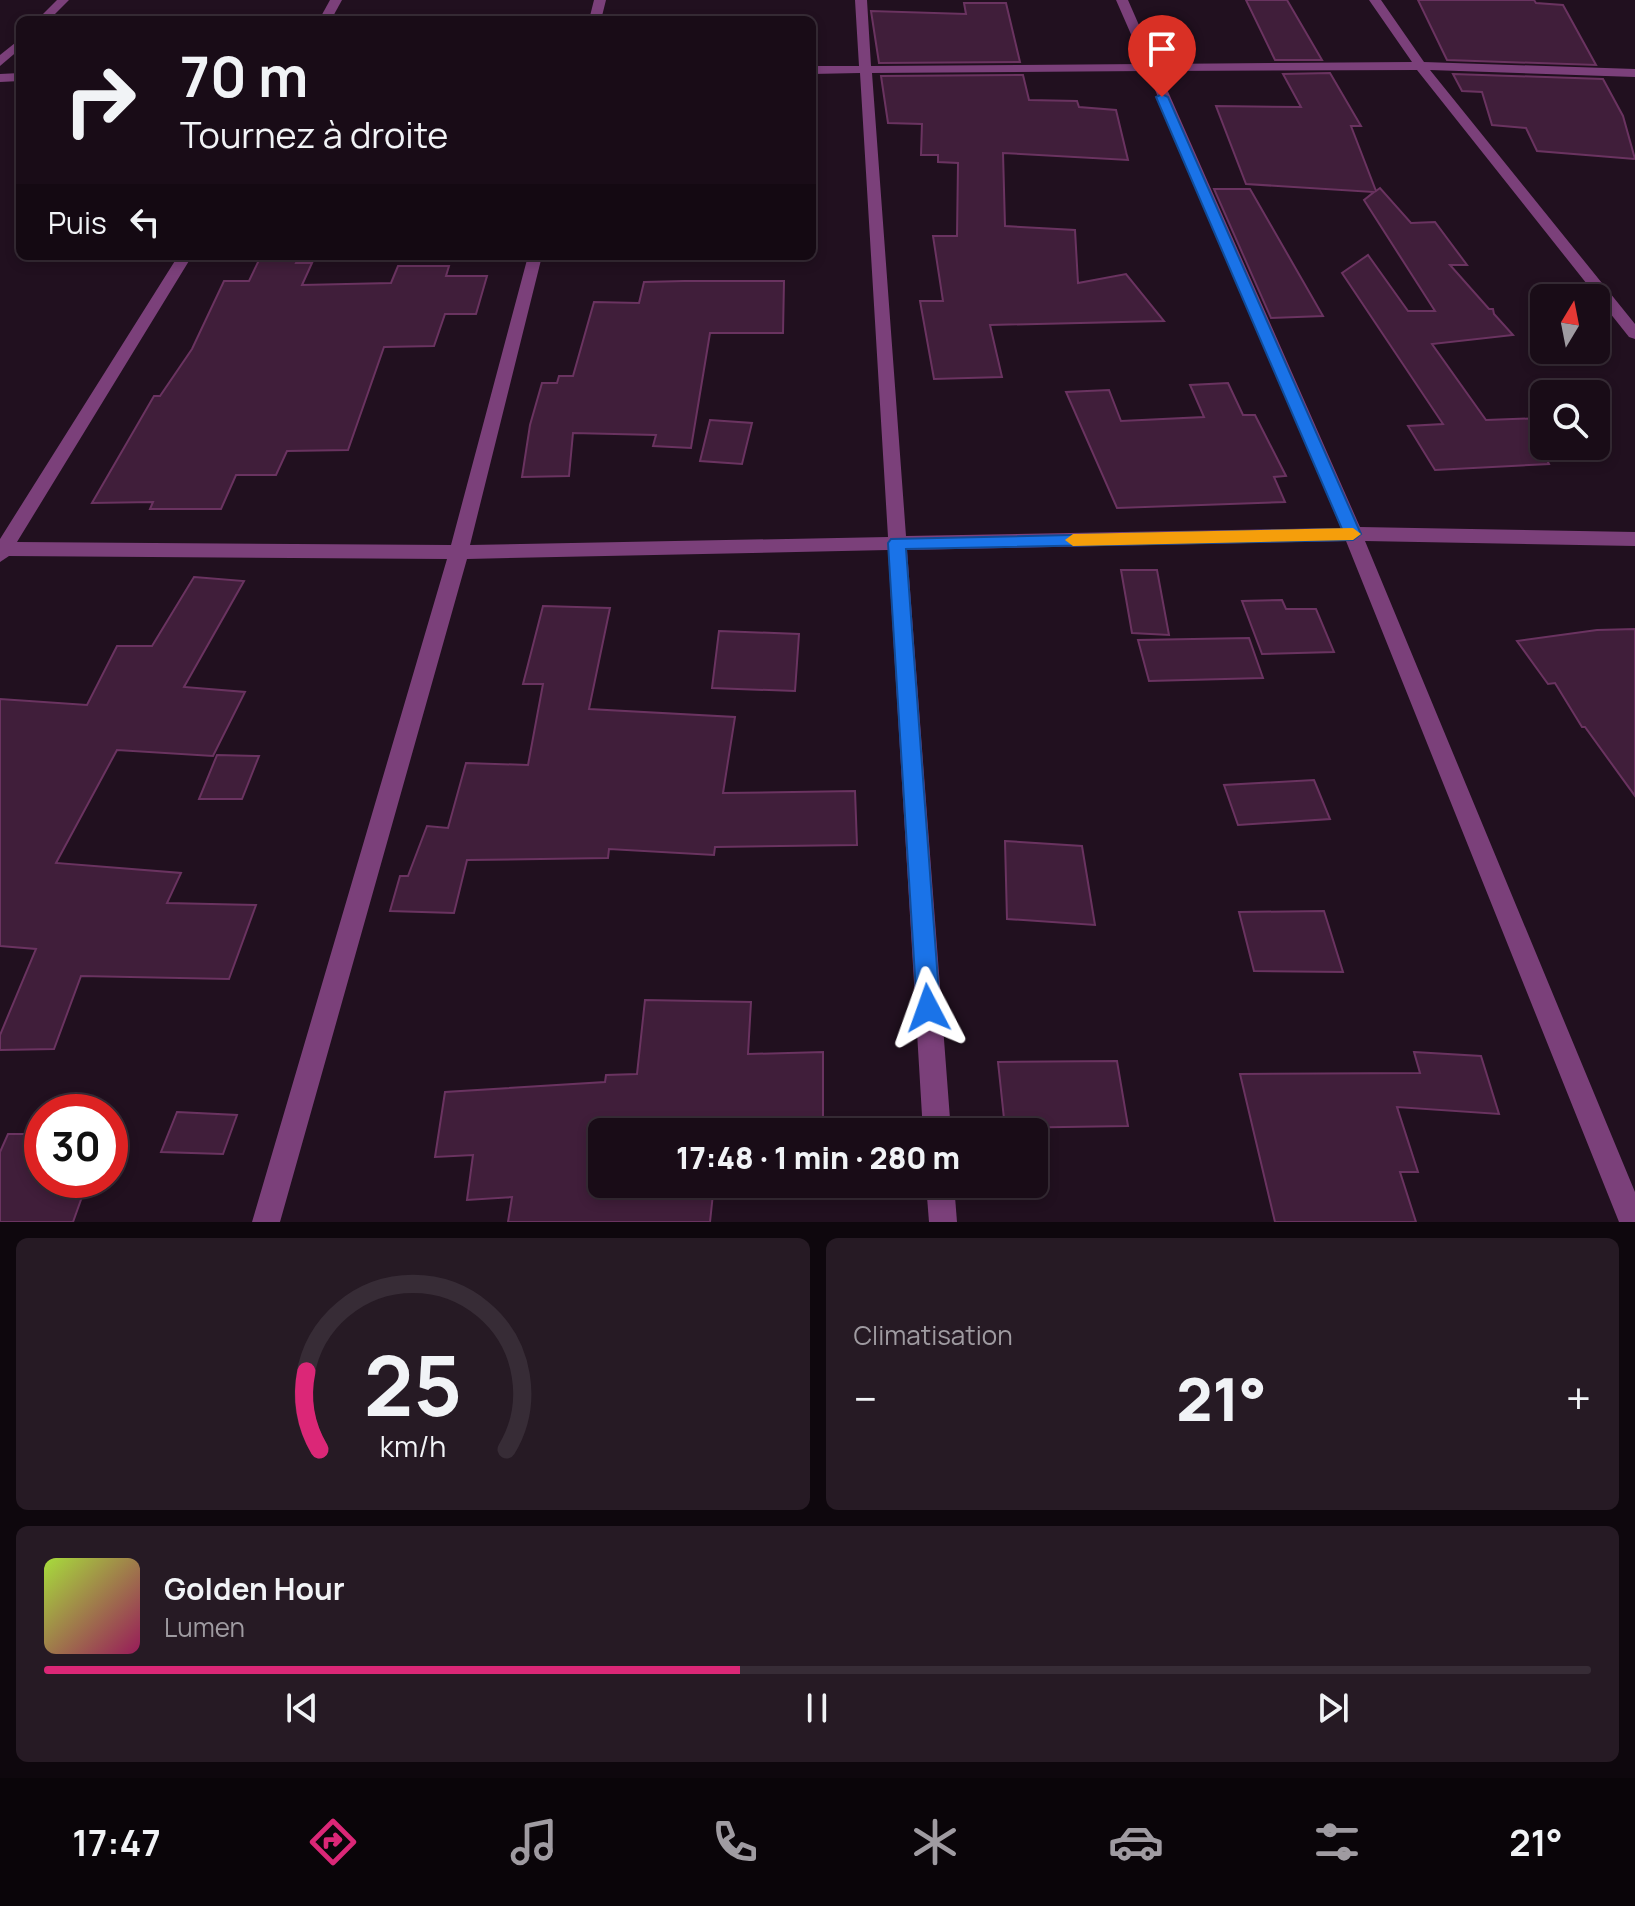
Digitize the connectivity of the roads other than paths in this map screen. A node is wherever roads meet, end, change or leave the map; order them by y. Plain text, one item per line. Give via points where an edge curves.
1 (63, 0) edge
2 (861, 0) edge
3 (1122, 0) edge
4 (1375, 0) edge
5 (47, 16) edge
6 (16, 47) edge
7 (0, 62) edge
8 (1420, 66) junction
9 (1149, 68) junction
10 (816, 70) edge
11 (868, 70) junction
12 (1635, 73) edge
13 (183, 260) edge
14 (534, 260) edge
15 (1635, 334) edge
16 (1353, 534) junction
17 (1635, 539) edge
18 (897, 543) junction
19 (1, 551) edge
20 (459, 552) junction
21 (936, 1118) edge
22 (941, 1198) edge
23 (266, 1222) edge
24 (943, 1222) edge
25 (1633, 1222) edge

1 - 5 street
2 - 11 street
3 - 9 street
4 - 8 street
6 - 7 street
8 - 9 street
8 - 12 street
8 - 15 street
9 - 11 street
9 - 16 street
10 - 11 street
11 - 18 street
13 - 19 street
14 - 20 street
16 - 17 street
16 - 18 street
16 - 25 street
18 - 20 street
18 - 21 street
19 - 20 street
20 - 23 street
22 - 24 street

